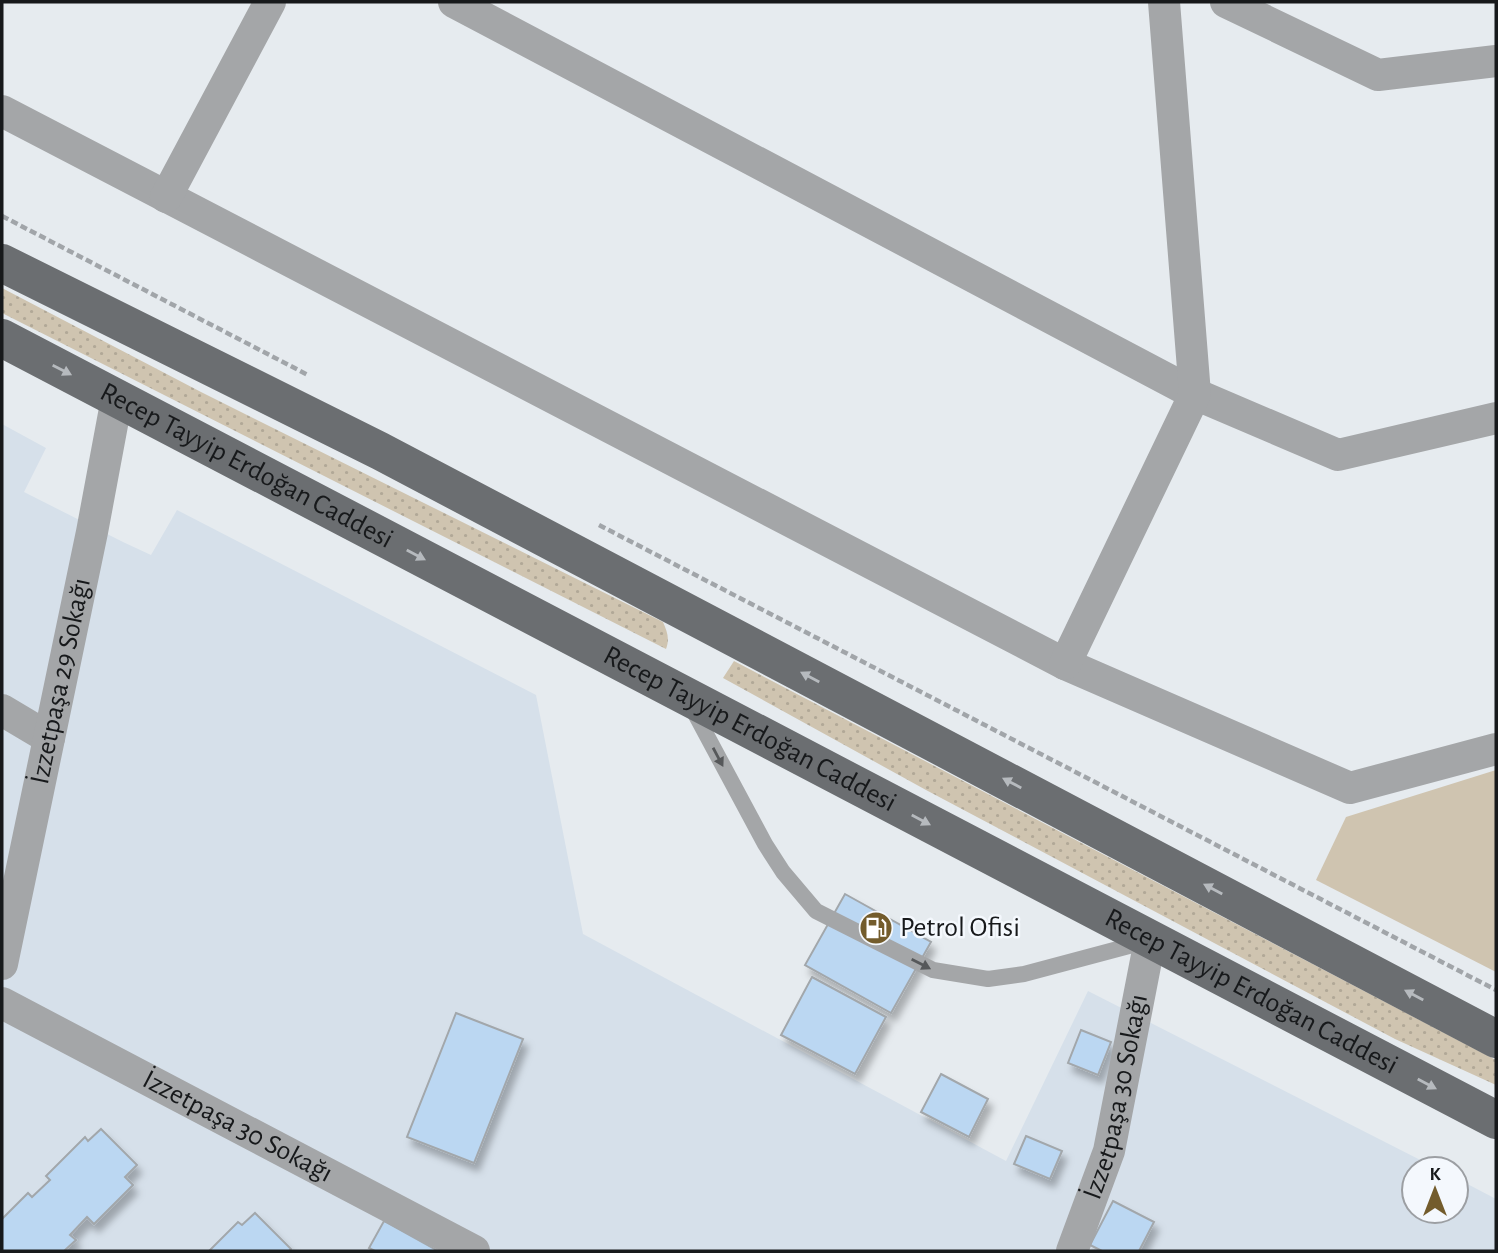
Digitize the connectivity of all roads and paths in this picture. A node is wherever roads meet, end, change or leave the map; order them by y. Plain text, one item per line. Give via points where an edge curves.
1 (271, 2) edge
2 (454, 2) edge
3 (1164, 2) edge
4 (1226, 2) edge
5 (1496, 61) edge
6 (2, 111) edge
7 (166, 197) junction
8 (2, 216) edge
9 (2, 263) edge
10 (2, 338) edge
11 (310, 376) dead end
12 (1195, 394) junction
13 (117, 398) junction
14 (1496, 418) edge
15 (595, 523) dead end
16 (1065, 664) junction
17 (686, 697) junction
18 (2, 710) edge
19 (49, 738) junction
20 (1496, 749) edge
21 (7, 915) edge
22 (1150, 940) junction
23 (2, 964) edge
24 (1496, 990) edge
25 (2, 1003) edge
26 (1496, 1039) edge
27 (1496, 1120) edge
28 (474, 1251) edge
29 (1072, 1251) edge

1 - 7 street
2 - 12 street
3 - 12 street
4 - 5 street via 1378,75
6 - 7 street
7 - 16 street
8 - 11 path
26 -> 9 main road via 380,451
10 -> 13 main road, Recep Tayyip Erdoğan Caddesi
12 - 14 street via 1338,455
12 - 16 street
13 -> 17 main road, Recep Tayyip Erdoğan Caddesi
13 - 19 street, İzzetpaşa 29 Sokağı
15 - 24 path
16 - 20 street via 1350,788
17 -> 22 main road, Recep Tayyip Erdoğan Caddesi
17 -> 22 lane via 765,845 816,911 933,970 988,979 1024,974
18 - 19 street
19 - 21 street, İzzetpaşa 29 Sokağı
21 - 23 street, İzzetpaşa 29 Sokağı
22 -> 27 main road, Recep Tayyip Erdoğan Caddesi
22 - 29 street, İzzetpaşa 30 Sokağı via 1110,1151
25 - 28 street, İzzetpaşa 30 Sokağı

